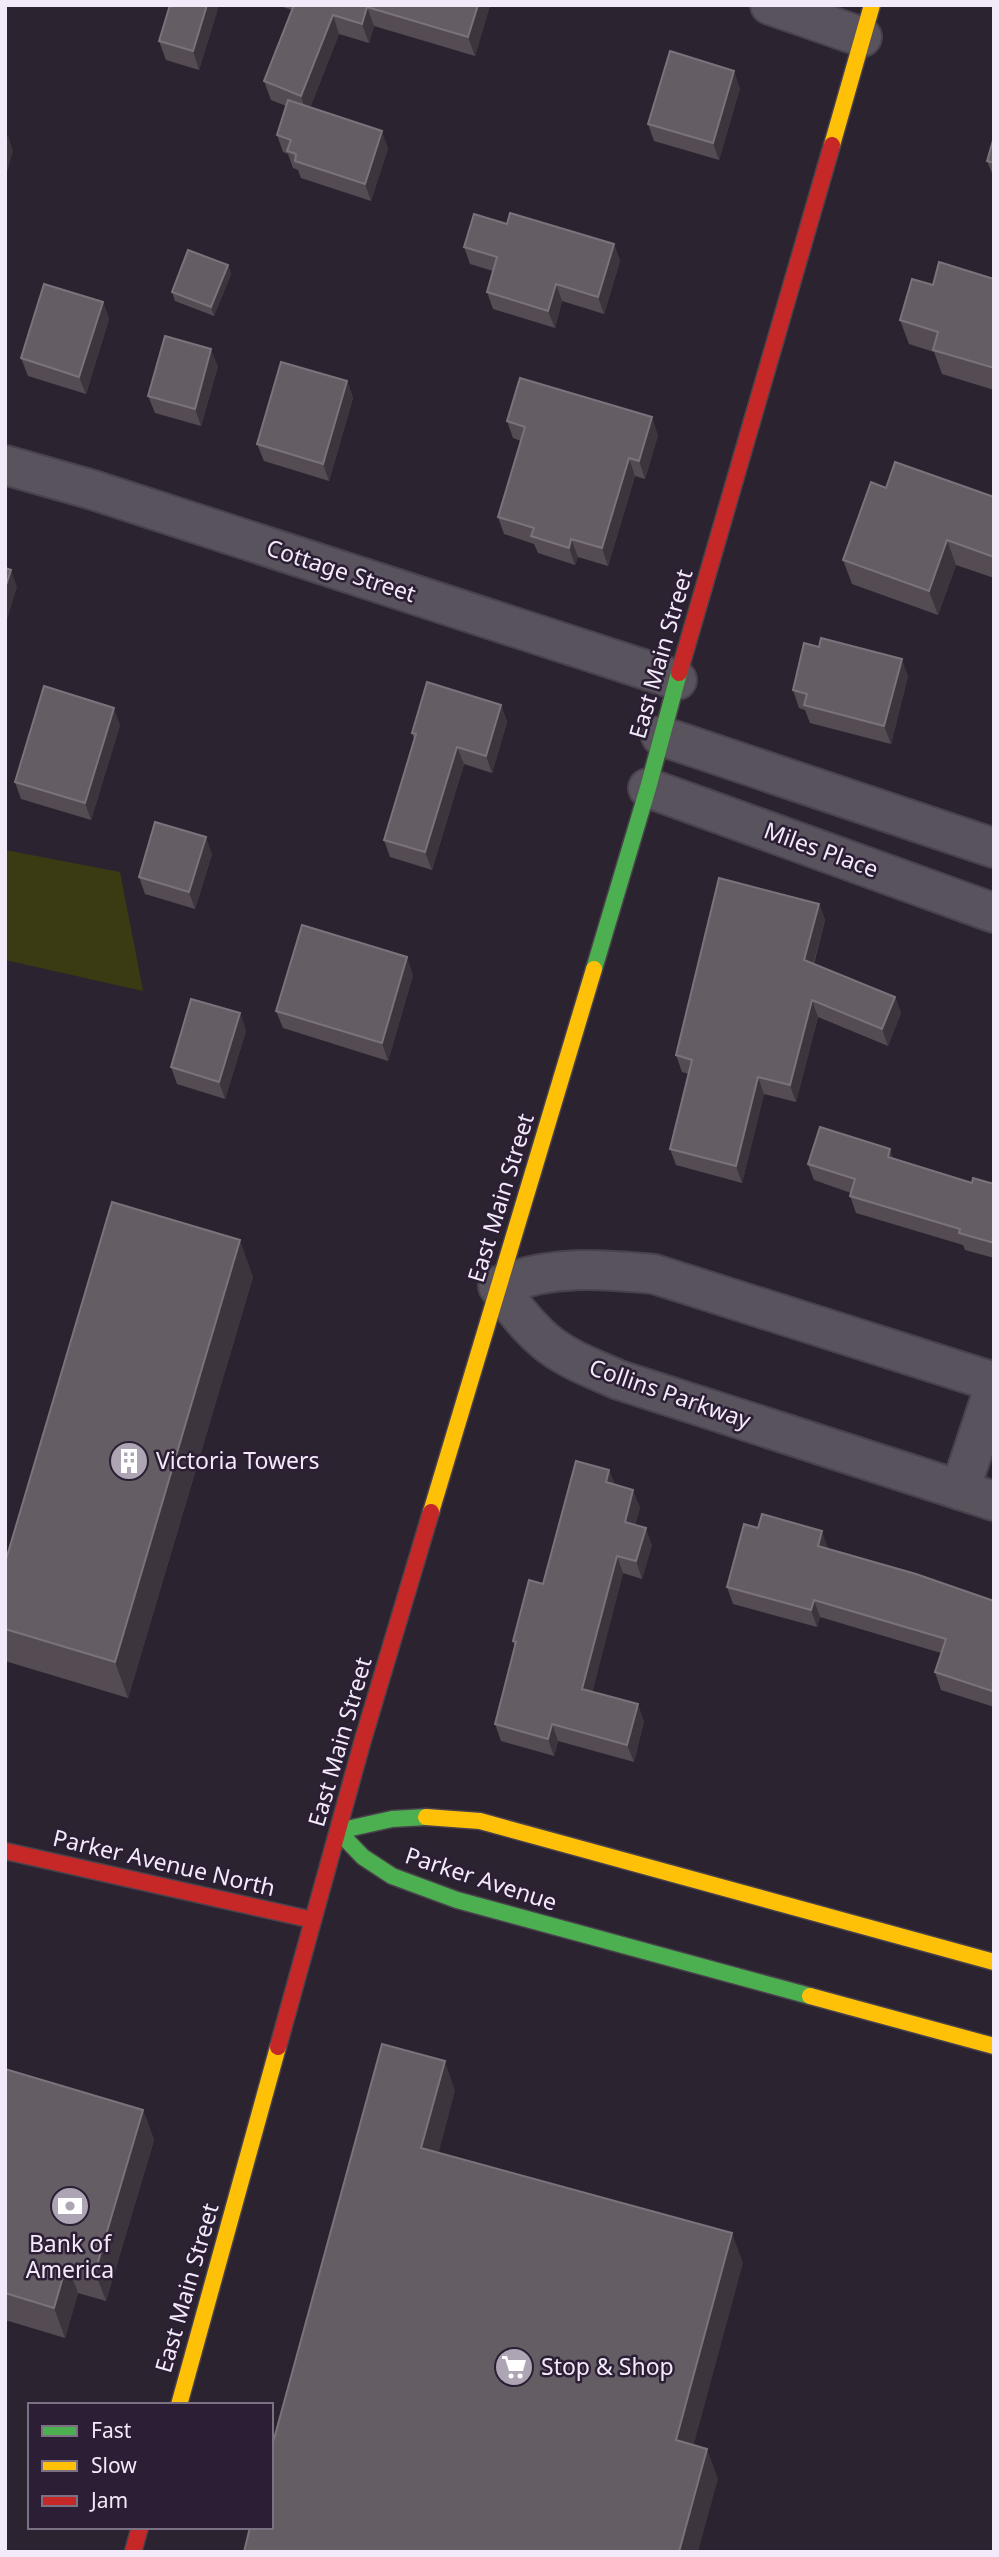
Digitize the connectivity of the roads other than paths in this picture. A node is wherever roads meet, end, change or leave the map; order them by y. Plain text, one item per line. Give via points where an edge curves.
1 (769, 5) edge
2 (867, 21) edge
3 (5, 465) edge
4 (677, 680) junction
5 (661, 736) junction
6 (648, 788) junction
7 (994, 848) edge
8 (994, 913) edge
9 (498, 1286) junction
10 (994, 1382) edge
11 (994, 1388) edge
12 (977, 1495) edge
13 (338, 1832) junction
14 (5, 1851) edge
15 (313, 1920) junction
16 (994, 1962) edge
17 (994, 2046) edge
18 (180, 2403) edge
19 (139, 2529) edge
20 (133, 2552) edge

1 - 2 street
2 - 4 main road, East Main Street
3 - 4 street, Cottage Street
4 - 5 main road, East Main Street
5 - 6 main road, East Main Street
5 - 7 street
6 - 8 street, Miles Place
6 - 9 main road, East Main Street
9 - 10 street via 555,1270 654,1274
9 - 12 street, Collins Parkway via 546,1342 619,1380
9 - 13 main road, East Main Street
11 - 12 street, Collins Parkway
13 - 15 main road, East Main Street
13 - 16 main road, Parker Avenue via 405,1816 480,1821
13 - 17 main road, Parker Avenue via 363,1857 392,1876 457,1900
14 - 15 main road, Parker Avenue North
15 - 18 main road, East Main Street
19 - 20 main road

